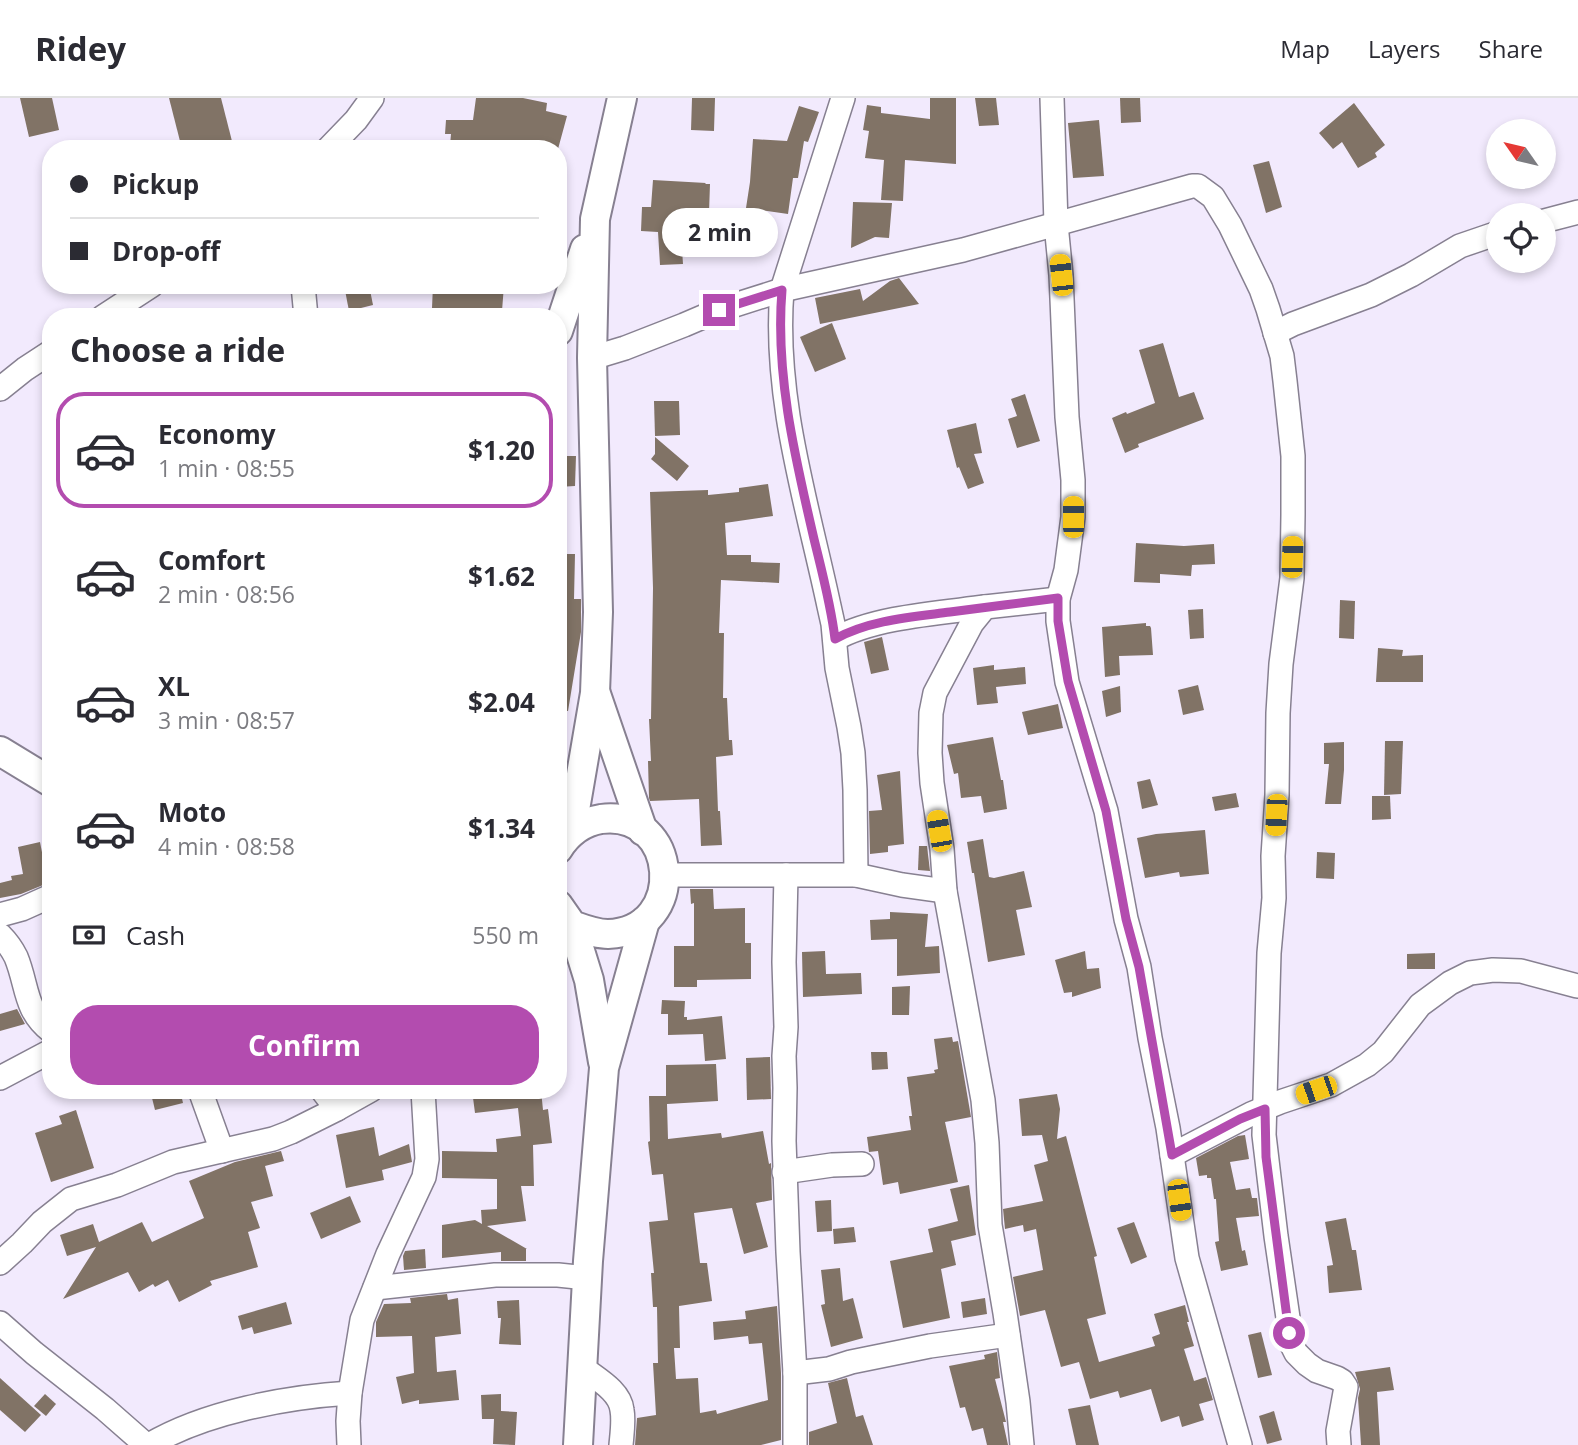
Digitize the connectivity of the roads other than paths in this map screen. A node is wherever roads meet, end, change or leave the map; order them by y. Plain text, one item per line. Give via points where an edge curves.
1 (372, 98) edge
2 (622, 98) edge
3 (843, 98) edge
4 (1052, 98) edge
5 (337, 140) edge
6 (1578, 212) edge
7 (1556, 218) edge
8 (595, 219) junction
9 (1056, 223) junction
10 (1486, 237) edge
11 (782, 290) junction
12 (138, 294) edge
13 (117, 308) edge
14 (566, 308) edge
15 (1275, 333) junction
16 (42, 358) edge
17 (592, 358) junction
18 (0, 389) edge
19 (1058, 598) junction
20 (985, 607) junction
21 (835, 639) junction
22 (595, 692) junction
23 (0, 751) edge
24 (42, 777) edge
25 (567, 831) edge
26 (643, 831) junction
27 (567, 839) edge
28 (665, 875) junction
29 (786, 875) junction
30 (856, 875) junction
31 (945, 891) junction
32 (42, 900) edge
33 (0, 915) edge
34 (567, 916) edge
35 (567, 920) edge
36 (645, 920) junction
37 (0, 934) edge
38 (1578, 969) edge
39 (1578, 986) edge
40 (42, 1025) edge
41 (42, 1056) edge
42 (604, 1068) junction
43 (0, 1078) edge
44 (203, 1099) edge
45 (329, 1099) edge
46 (355, 1099) edge
47 (424, 1099) edge
48 (337, 1109) junction
49 (1265, 1109) junction
50 (222, 1151) junction
51 (1172, 1155) junction
52 (862, 1164) dead end
53 (784, 1172) junction
54 (0, 1263) edge
55 (587, 1278) junction
56 (375, 1288) junction
57 (0, 1323) edge
58 (1008, 1335) junction
59 (583, 1368) junction
60 (795, 1373) junction
61 (350, 1393) junction
62 (148, 1445) edge
63 (349, 1445) edge
64 (578, 1445) edge
65 (621, 1445) edge
66 (795, 1445) edge
67 (1022, 1445) edge
68 (1240, 1445) edge
69 (1339, 1445) edge

1 - 5 street
2 - 8 main road
3 - 11 street
4 - 9 street
6 - 7 street
8 - 14 main road
8 - 17 main road
9 - 11 street via 963,250
9 - 15 street via 1198,186 1213,197 1230,225 1261,289
9 - 19 street via 1073,480 1073,517
10 - 15 street via 1460,246 1371,295
11 - 17 street
11 - 21 street via 782,361 790,434
12 - 13 street
15 - 49 street via 1292,443 1293,515 1292,578 1280,664
16 - 18 street
17 - 22 main road via 598,612
19 - 20 street
19 - 51 street via 1068,681 1106,811
20 - 21 street via 883,623
20 - 31 street via 935,692 930,713 932,783
21 - 30 street via 853,753
22 - 25 main road
22 - 26 main road
23 - 24 main road
26 - 27 main road via 607,818 582,825
26 - 28 main road via 659,850
28 - 29 street
28 - 36 main road via 660,900
29 - 30 street
29 - 53 street
30 - 31 street
31 - 58 street via 983,1100 990,1225
32 - 33 street
34 - 36 main road via 607,934 634,928
35 - 42 main road via 589,980
36 - 42 main road
37 - 40 street via 16,957 29,1003
38 - 39 street
39 - 49 street via 1521,971 1469,973 1420,1005 1367,1065 1331,1085
41 - 43 street
42 - 55 main road
44 - 50 street
45 - 48 street
46 - 48 street
47 - 56 street via 424,1177
48 - 50 street via 273,1139
49 - 51 street
49 - 69 street via 1266,1157 1289,1333 1296,1353 1307,1364 1346,1387
50 - 54 street via 173,1162 71,1199
51 - 68 street via 1187,1258
52 - 53 street
53 - 60 street
55 - 56 street via 495,1275
55 - 59 main road
56 - 61 street via 362,1320
57 - 62 street
58 - 60 street
58 - 67 street
59 - 64 main road
59 - 65 street via 620,1401
60 - 66 street
61 - 62 street via 251,1408 197,1423
61 - 63 street

